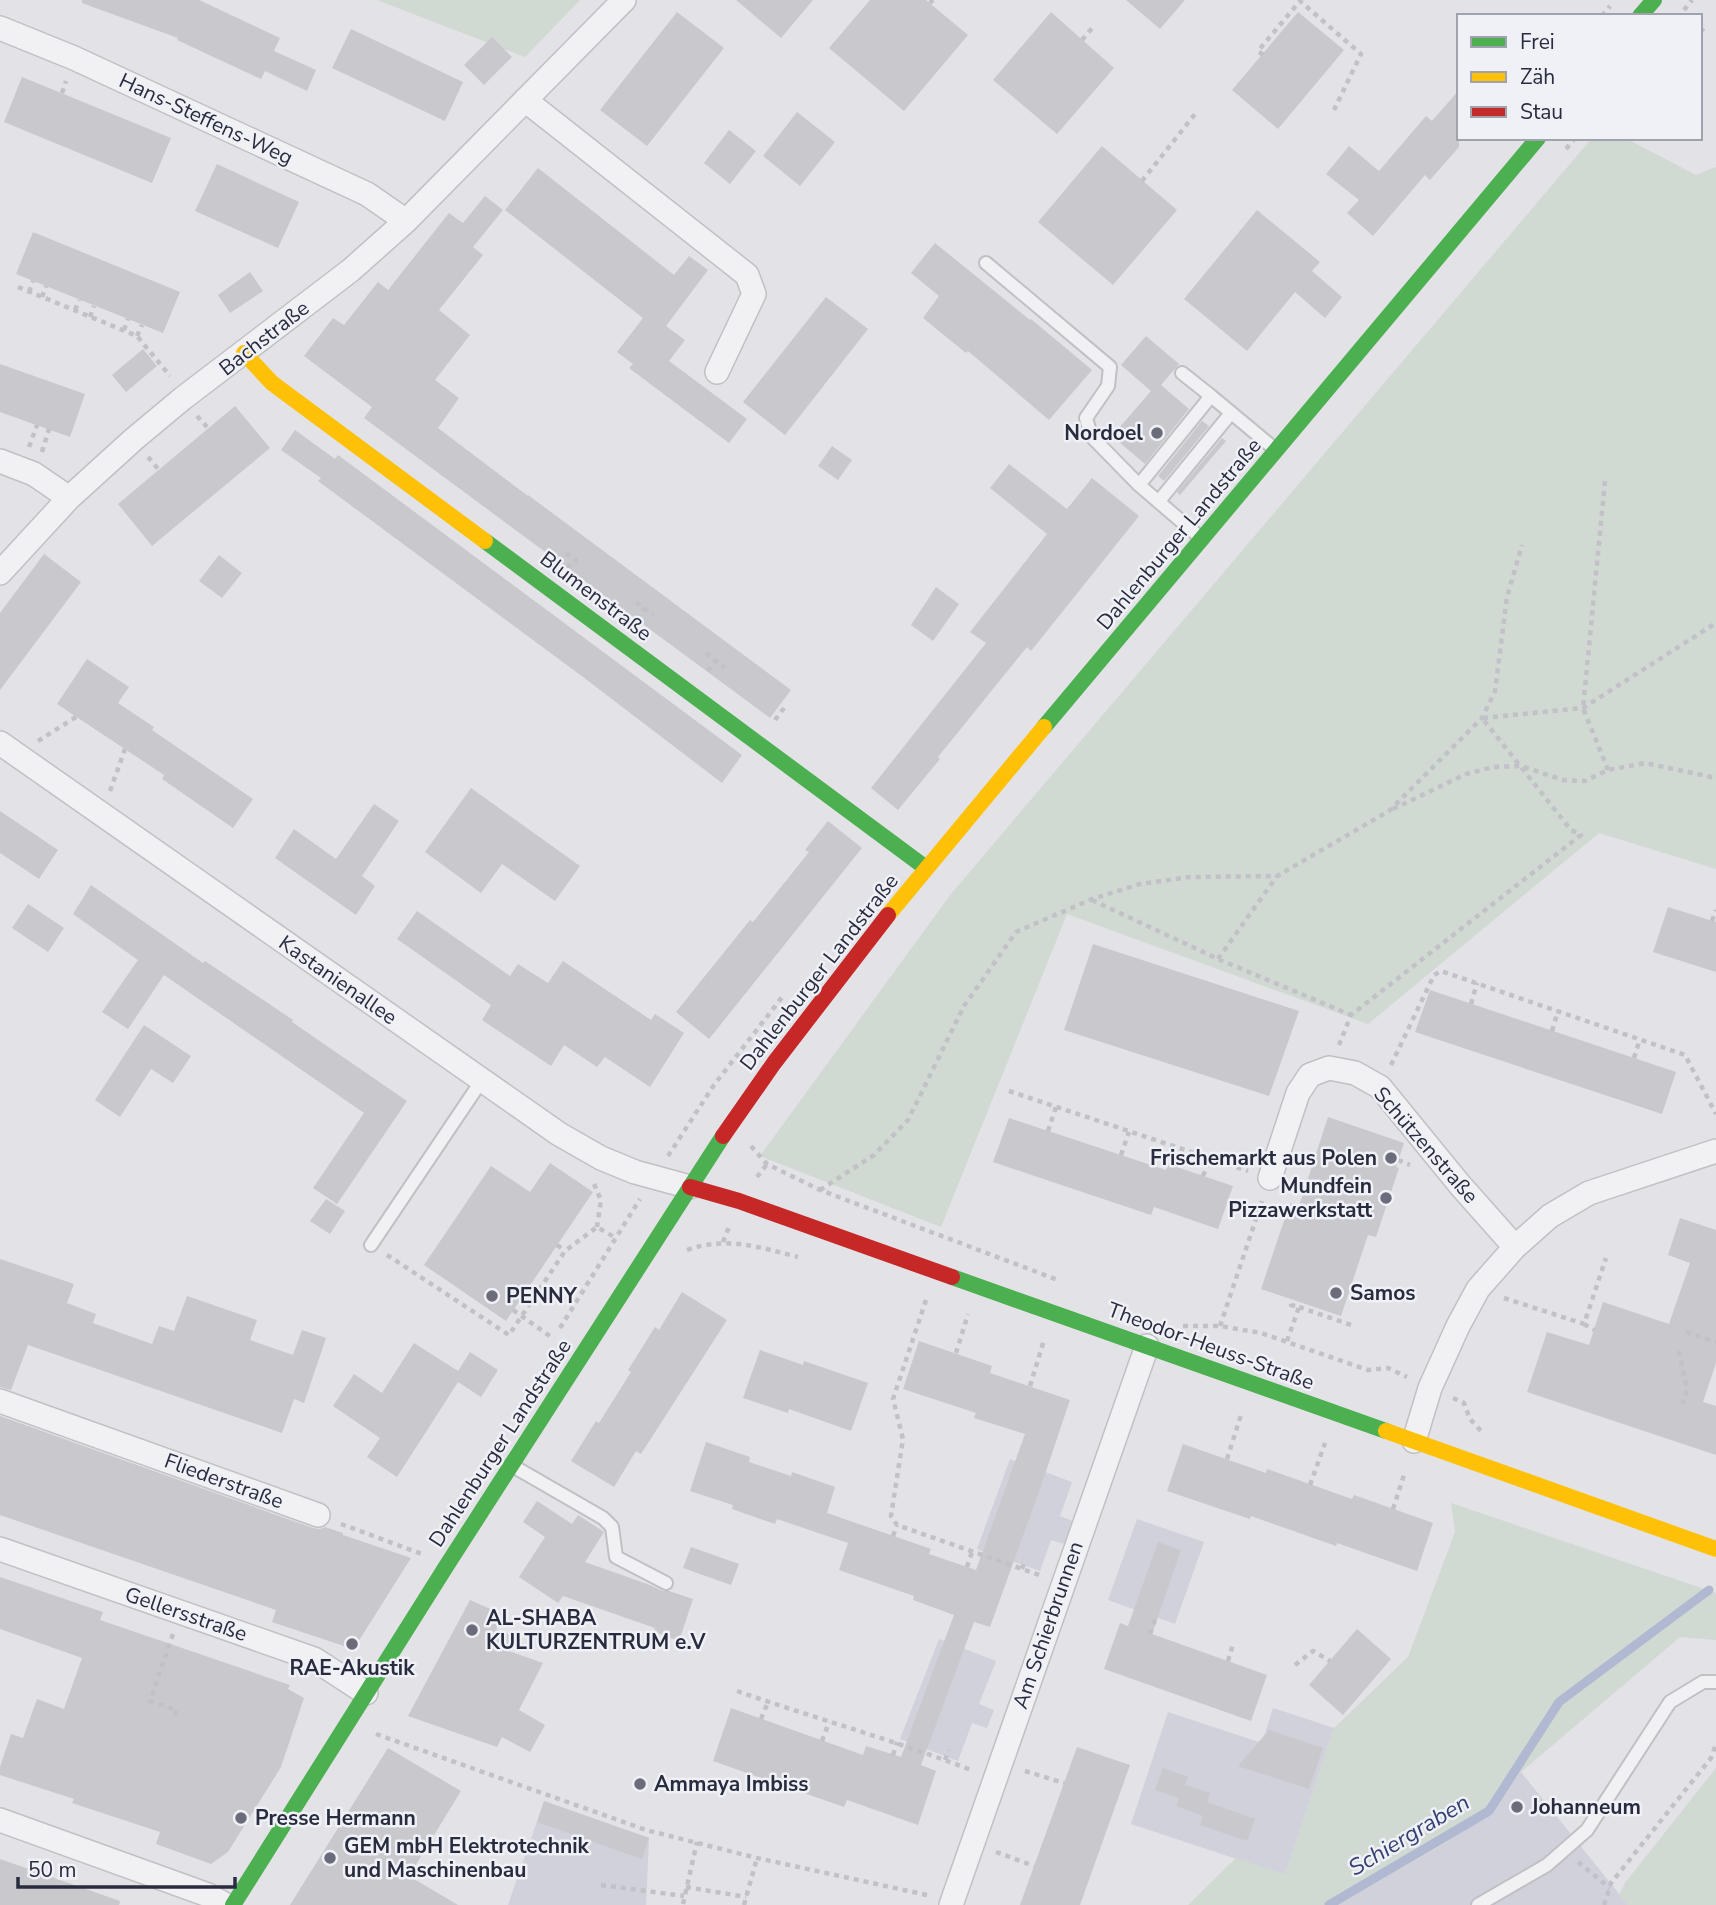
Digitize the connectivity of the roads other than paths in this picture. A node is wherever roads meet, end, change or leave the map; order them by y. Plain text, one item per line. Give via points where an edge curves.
1 (624, 0) edge
2 (1654, 0) edge
3 (1642, 14) edge
4 (0, 28) edge
5 (525, 100) junction
6 (1536, 140) edge
7 (406, 221) junction
8 (986, 263) dead end
9 (244, 353) junction
10 (717, 372) dead end
11 (1182, 373) dead end
12 (1211, 396) junction
13 (1231, 413) junction
14 (1277, 450) junction
15 (0, 461) edge
16 (1139, 485) junction
17 (69, 498) junction
18 (1160, 502) junction
19 (1202, 539) junction
20 (0, 573) edge
21 (8, 749) edge
22 (926, 868) junction
23 (482, 1080) junction
24 (1716, 1151) edge
25 (1270, 1178) road end
26 (691, 1187) junction
27 (371, 1245) road end
28 (1515, 1247) junction
29 (1147, 1346) junction
30 (0, 1401) edge
31 (1414, 1441) junction
32 (511, 1465) junction
33 (318, 1515) road end
34 (0, 1549) edge
35 (1716, 1549) edge
36 (666, 1583) dead end
37 (1716, 1682) edge
38 (366, 1693) junction
39 (0, 1820) edge
40 (951, 1904) edge
41 (226, 1905) edge
42 (233, 1905) edge
43 (1478, 1905) edge

1 - 5 street, Bachstraße
2 - 3 main road
4 - 7 street, Hans-Steffens-Weg via 355,188
5 - 7 street, Bachstraße
5 - 10 street via 747,275 754,294
6 - 14 main road, Dahlenburger Landstraße
7 - 9 street, Bachstraße
8 - 16 lane via 1110,367 1108,386 1086,418 1091,436
9 - 17 street, Bachstraße via 191,404 134,439
9 - 22 main road, Blumenstraße via 272,383
11 - 12 lane
12 - 13 lane
12 - 16 lane
13 - 14 lane
13 - 18 lane
14 - 19 main road, Dahlenburger Landstraße
15 - 17 street via 34,474
16 - 18 lane
17 - 20 street, Bachstraße
18 - 19 lane
19 - 22 main road, Dahlenburger Landstraße
21 - 23 street, Kastanienallee
22 - 26 main road, Dahlenburger Landstraße via 774,1063
23 - 26 street, Kastanienallee via 601,1158
23 - 27 lane
24 - 28 street via 1589,1193 1550,1216
25 - 28 street, Schützenstraße via 1298,1093 1310,1075 1329,1068 1354,1073 1380,1087
26 - 29 main road, Theodor-Heuss-Straße
26 - 32 main road, Dahlenburger Landstraße
28 - 31 street via 1478,1289 1458,1326 1430,1388
29 - 31 main road, Theodor-Heuss-Straße
29 - 40 street, Am Schierbrunnen
30 - 33 street, Fliederstraße
31 - 35 main road, Theodor-Heuss-Straße
32 - 36 lane via 603,1518 612,1527 616,1557
32 - 38 main road, Dahlenburger Landstraße
34 - 38 street, Gellersstraße via 314,1659
37 - 43 lane via 1703,1682 1670,1702 1587,1830 1547,1865
38 - 42 main road, Dahlenburger Landstraße
39 - 41 street

